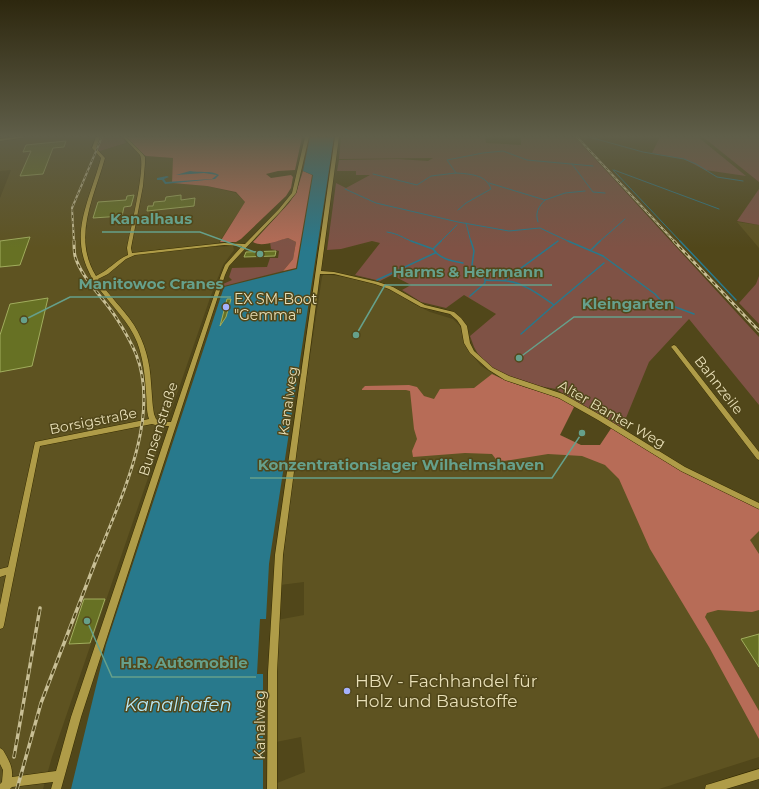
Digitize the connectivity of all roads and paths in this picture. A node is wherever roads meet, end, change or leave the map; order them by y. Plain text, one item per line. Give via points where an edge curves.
1 (98, 174) edge
2 (142, 174) edge
3 (298, 174) edge
4 (332, 174) edge
5 (245, 245) junction
6 (130, 255) junction
7 (318, 272) junction
8 (95, 278) junction
9 (674, 347) dead end
10 (153, 421) junction
11 (173, 424) junction
12 (759, 457) edge
13 (759, 506) edge
14 (11, 570) junction
15 (0, 573) edge
16 (0, 625) edge
17 (0, 753) edge
18 (759, 774) edge
19 (59, 776) junction
20 (5, 786) edge
21 (56, 789) edge
22 (272, 789) edge
23 (710, 789) edge

1 - 8 street via 87,206 82,242 88,265
2 - 6 street via 129,248
3 - 5 street, Bunsenstraße via 294,193
4 - 7 street, Kanalweg
5 - 6 street via 224,244
5 - 11 street, Bunsenstraße via 230,262 223,275
6 - 8 street
7 - 13 street, Alter Banter Weg via 376,283 391,288 423,306 452,313 464,326 467,343 472,352 491,369 507,378 561,396 689,472
7 - 22 street, Kanalweg via 279,560 271,720
8 - 10 street via 128,319 139,340 148,375
9 - 12 street, Bahnzeile
10 - 11 street via 159,424
10 - 14 street, Borsigstraße via 37,444
11 - 19 street, Bunsenstraße
14 - 15 street
14 - 16 street
17 - 20 street via 8,770
18 - 23 street
19 - 20 street via 19,780
19 - 21 street, Bunsenstraße

